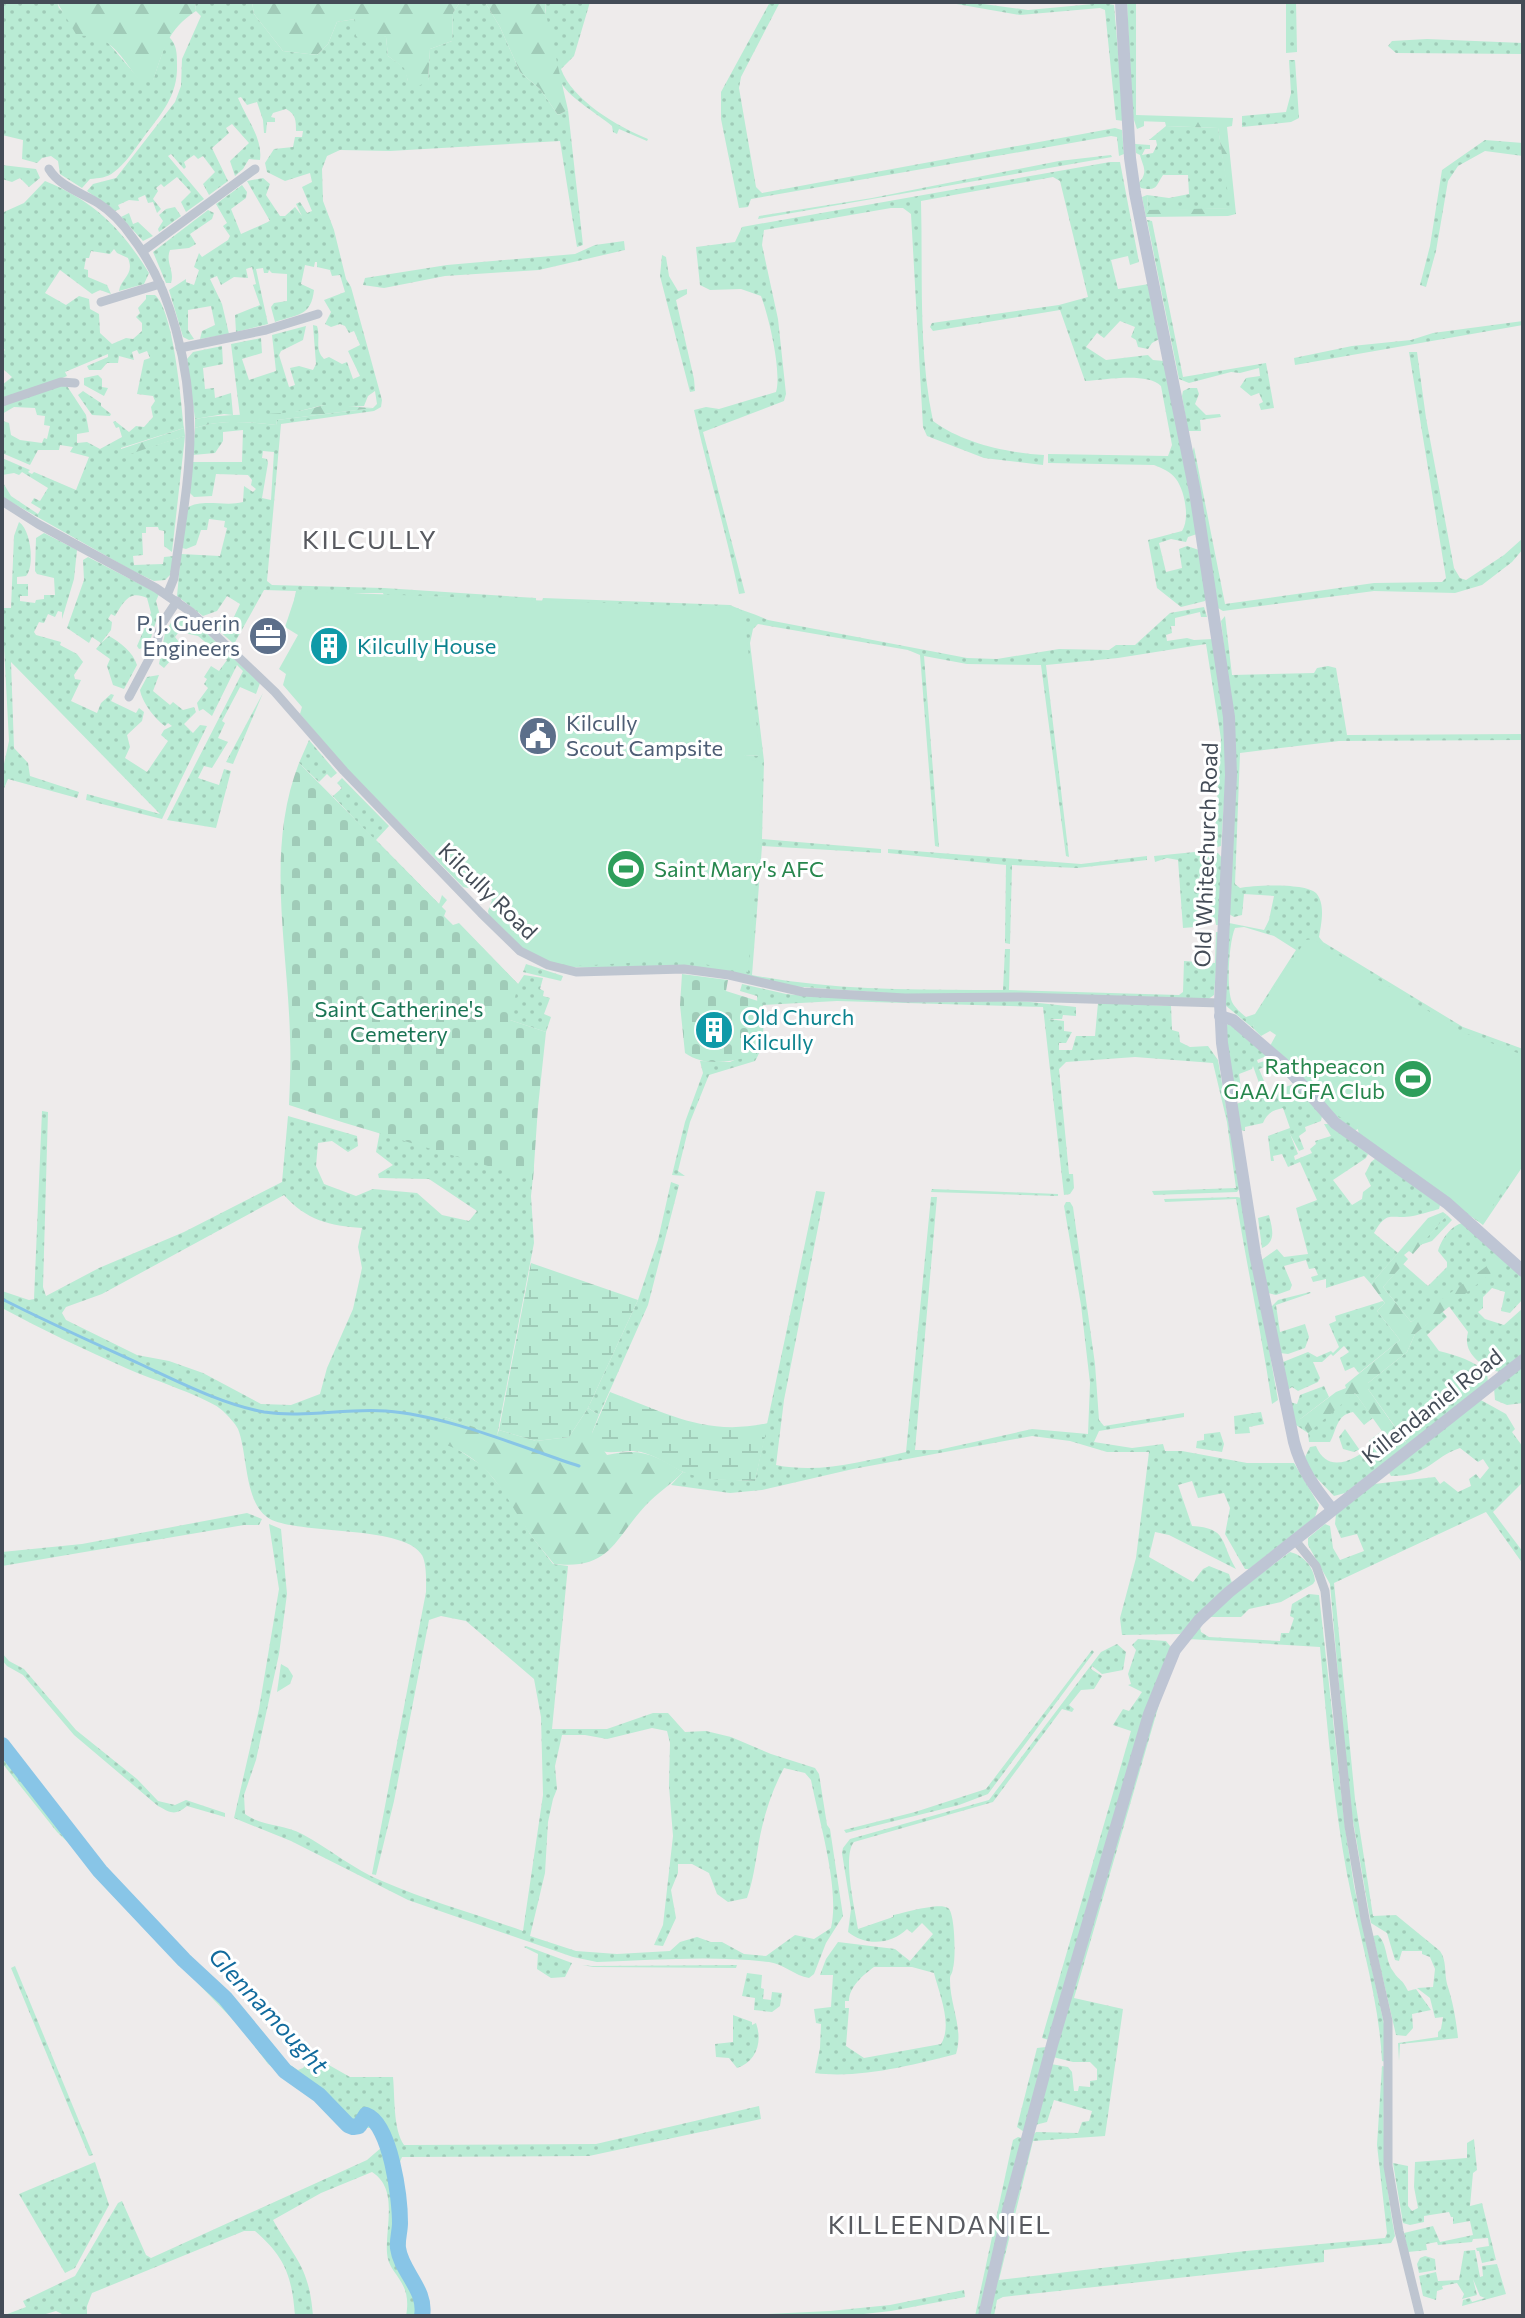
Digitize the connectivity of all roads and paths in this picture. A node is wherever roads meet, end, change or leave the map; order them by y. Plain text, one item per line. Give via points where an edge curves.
1 (1121, 2) edge
2 (49, 169) dead end
3 (255, 169) dead end
4 (143, 251) junction
5 (160, 284) junction
6 (101, 302) dead end
7 (318, 314) dead end
8 (180, 348) junction
9 (75, 383) dead end
10 (2, 402) edge
11 (2, 501) edge
12 (167, 595) junction
13 (177, 601) junction
14 (129, 697) dead end
15 (1220, 1010) junction
16 (1523, 1271) edge
17 (1523, 1360) edge
18 (1332, 1509) junction
19 (1294, 1539) junction
20 (984, 2316) edge
21 (1420, 2316) edge

1 - 15 street, Old Whitechurch Road via 1135,193 1190,468 1229,717
2 - 4 street via 106,209
3 - 4 street
4 - 5 street
5 - 6 street
5 - 8 street
7 - 8 street
8 - 12 street via 190,435 174,578
9 - 10 street via 61,382
11 - 12 street, Kilcully Road
12 - 13 street, Kilcully Road
13 - 14 street via 163,620 153,653
13 - 15 street, Kilcully Road via 275,692 344,771 513,944 548,965 576,972 684,969 803,992 1021,997
15 - 16 street via 1283,1063 1335,1123 1447,1203
15 - 18 street, Old Whitechurch Road via 1255,1254 1294,1442 1300,1463
17 - 18 street, Killendaniel Road
18 - 19 street, Killendaniel Road
19 - 20 street, Killendaniel Road via 1199,1620 1165,1671 1052,2045
19 - 21 street via 1324,1584 1349,1826 1388,2021 1388,2166

